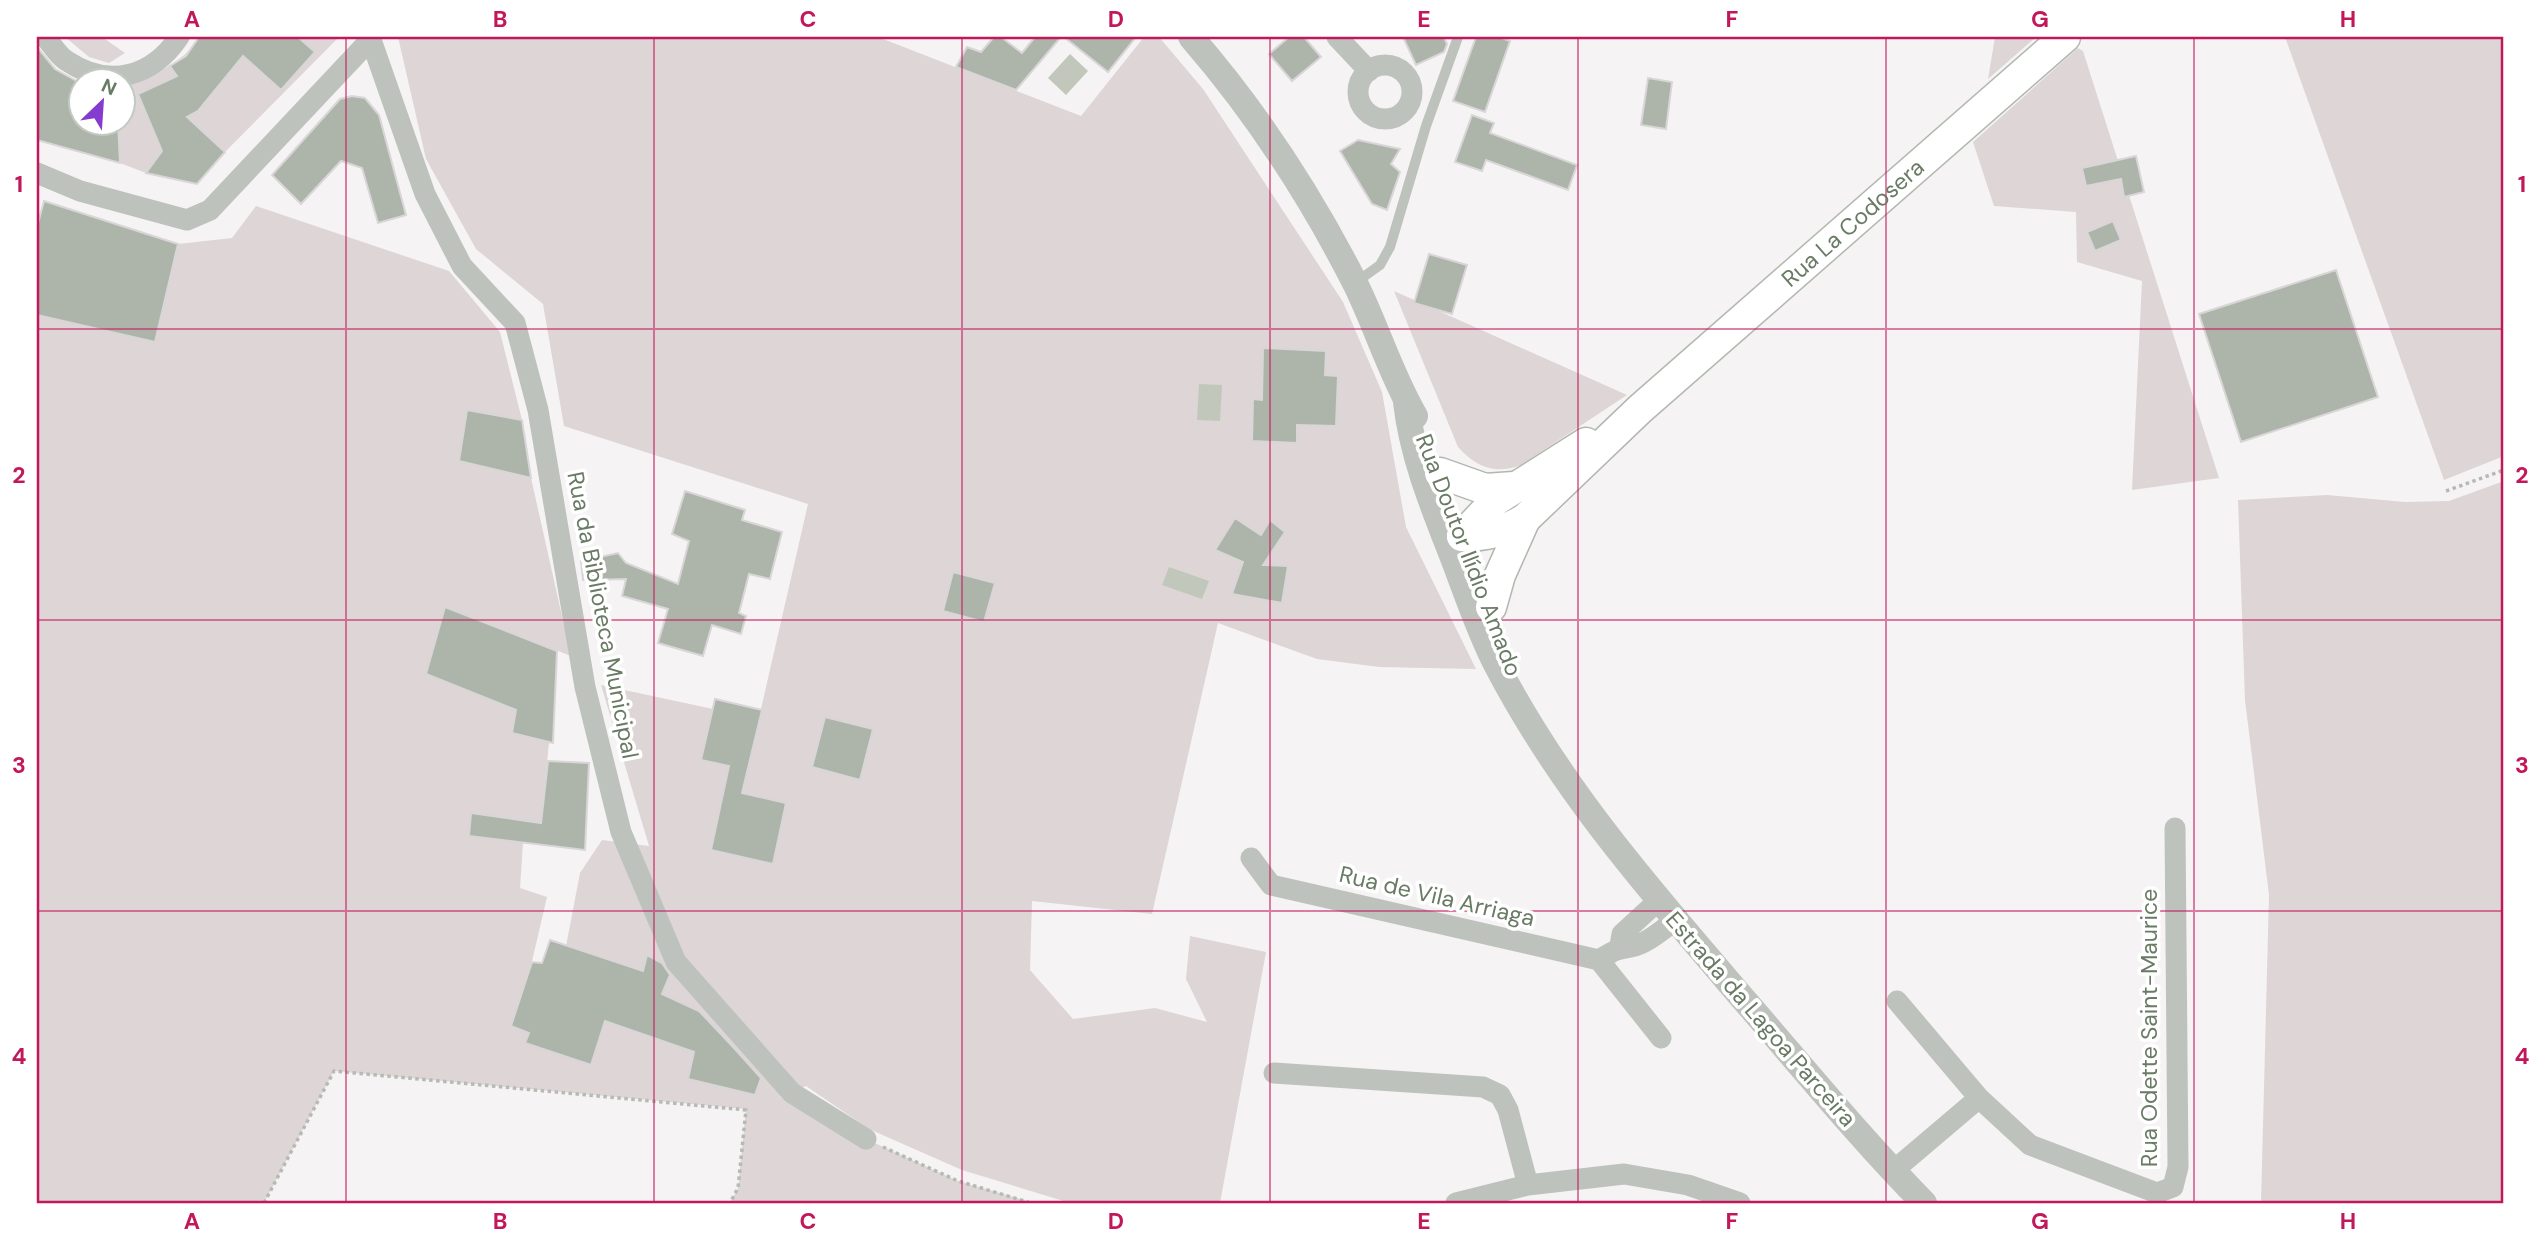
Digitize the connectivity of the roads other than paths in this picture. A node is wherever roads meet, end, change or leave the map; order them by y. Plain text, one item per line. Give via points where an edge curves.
1 (45, 37) edge
2 (179, 37) edge
3 (1191, 37) edge
4 (1337, 37) edge
5 (1458, 37) edge
6 (2065, 37) edge
7 (371, 38) edge
8 (1368, 71) dead end
9 (37, 173) edge
10 (1355, 283) junction
11 (1406, 402) junction
12 (1640, 409) junction
13 (1440, 473) junction
14 (1514, 487) junction
15 (1525, 519) junction
16 (1454, 538) junction
17 (1491, 607) junction
18 (1524, 711) junction
19 (2175, 828) dead end
20 (1602, 831) joint
21 (1251, 858) dead end
22 (1668, 910) junction
23 (1600, 960) junction
24 (1897, 1001) dead end
25 (1661, 1038) dead end
26 (1274, 1073) dead end
27 (1979, 1098) junction
28 (866, 1139) road end
29 (1893, 1171) junction
30 (1528, 1185) junction
31 (1456, 1203) edge
32 (1740, 1203) edge
33 (1924, 1203) edge

1 - 2 street via 65,60 95,75 119,77 142,71 167,55
3 - 10 street, Rua Doutor Ilídio Amado via 1301,186
4 - 8 street
5 - 10 lane via 1390,247 1380,265
6 - 12 main road, Rua La Codosera
7 - 9 street via 210,210 187,220 80,191
7 - 28 street, Rua da Biblioteca Municipal via 425,194 462,266 515,323 538,410 586,687 621,832 676,962 792,1093
10 - 11 street, Rua Doutor Ilídio Amado
11 - 13 street, Rua Doutor Ilídio Amado
11 - 16 street, Rua Doutor Ilídio Amado via 1410,440
12 - 14 main road
12 - 15 main road
13 - 14 main road via 1485,489
13 - 16 street, Rua Doutor Ilídio Amado
14 - 16 main road
15 - 16 main road via 1487,536
15 - 17 main road
16 - 17 street, Rua Doutor Ilídio Amado
16 - 18 street, Rua Doutor Ilídio Amado via 1496,665
17 - 18 street, Rua Doutor Ilídio Amado via 1512,661
18 - 20 street, Rua Doutor Ilídio Amado
19 - 27 street, Rua Odette Saint-Maurice via 2178,1167 2173,1187 2157,1193 2052,1156 2030,1145
20 - 22 street, Estrada da Lagoa Parceira
21 - 23 street, Rua de Vila Arriaga via 1271,885
22 - 23 street via 1622,933 1620,946
22 - 29 street, Estrada da Lagoa Parceira
23 - 25 street
24 - 27 street
26 - 30 street via 1483,1087 1500,1095 1508,1110
27 - 29 street
29 - 33 street, Estrada da Lagoa Parceira
30 - 31 street
30 - 32 street via 1624,1174 1688,1185

